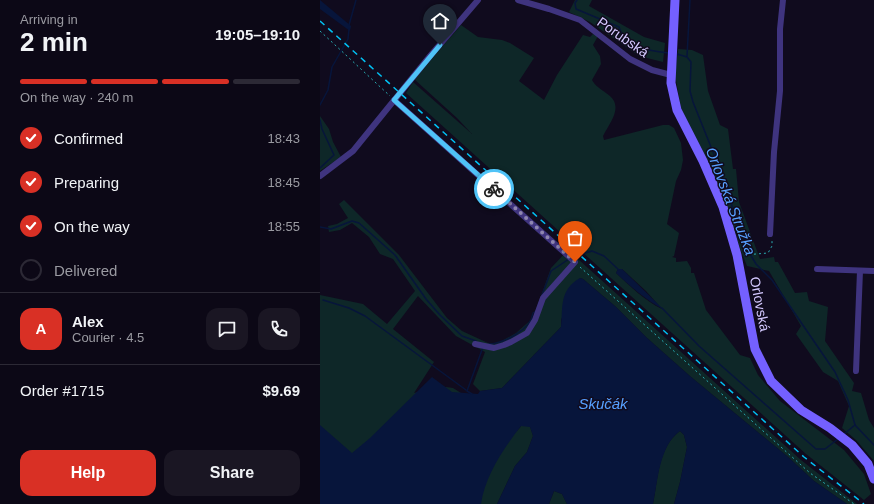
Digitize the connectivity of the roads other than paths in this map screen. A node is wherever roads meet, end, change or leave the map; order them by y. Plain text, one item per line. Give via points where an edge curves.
1 (478, 0) edge
2 (518, 0) edge
3 (675, 0) edge
4 (783, 0) edge
5 (671, 75) junction
6 (394, 100) junction
7 (320, 176) edge
8 (770, 234) road end
9 (817, 269) dead end
10 (860, 271) junction
11 (874, 271) edge
12 (478, 344) dead end
13 (856, 371) dead end
14 (874, 479) edge

1 - 6 street
2 - 5 street, Porubská via 580,20 630,59 652,70
3 - 5 main road, Orlovská
4 - 8 street via 780,29 780,91
5 - 14 main road, Orlovská via 677,110 723,207 737,255 755,349 771,381 800,410 830,428 852,446 868,464
6 - 7 street via 353,152
6 - 12 street via 574,261 543,298 527,333 504,346 494,348
9 - 10 street
10 - 11 street
10 - 13 street

